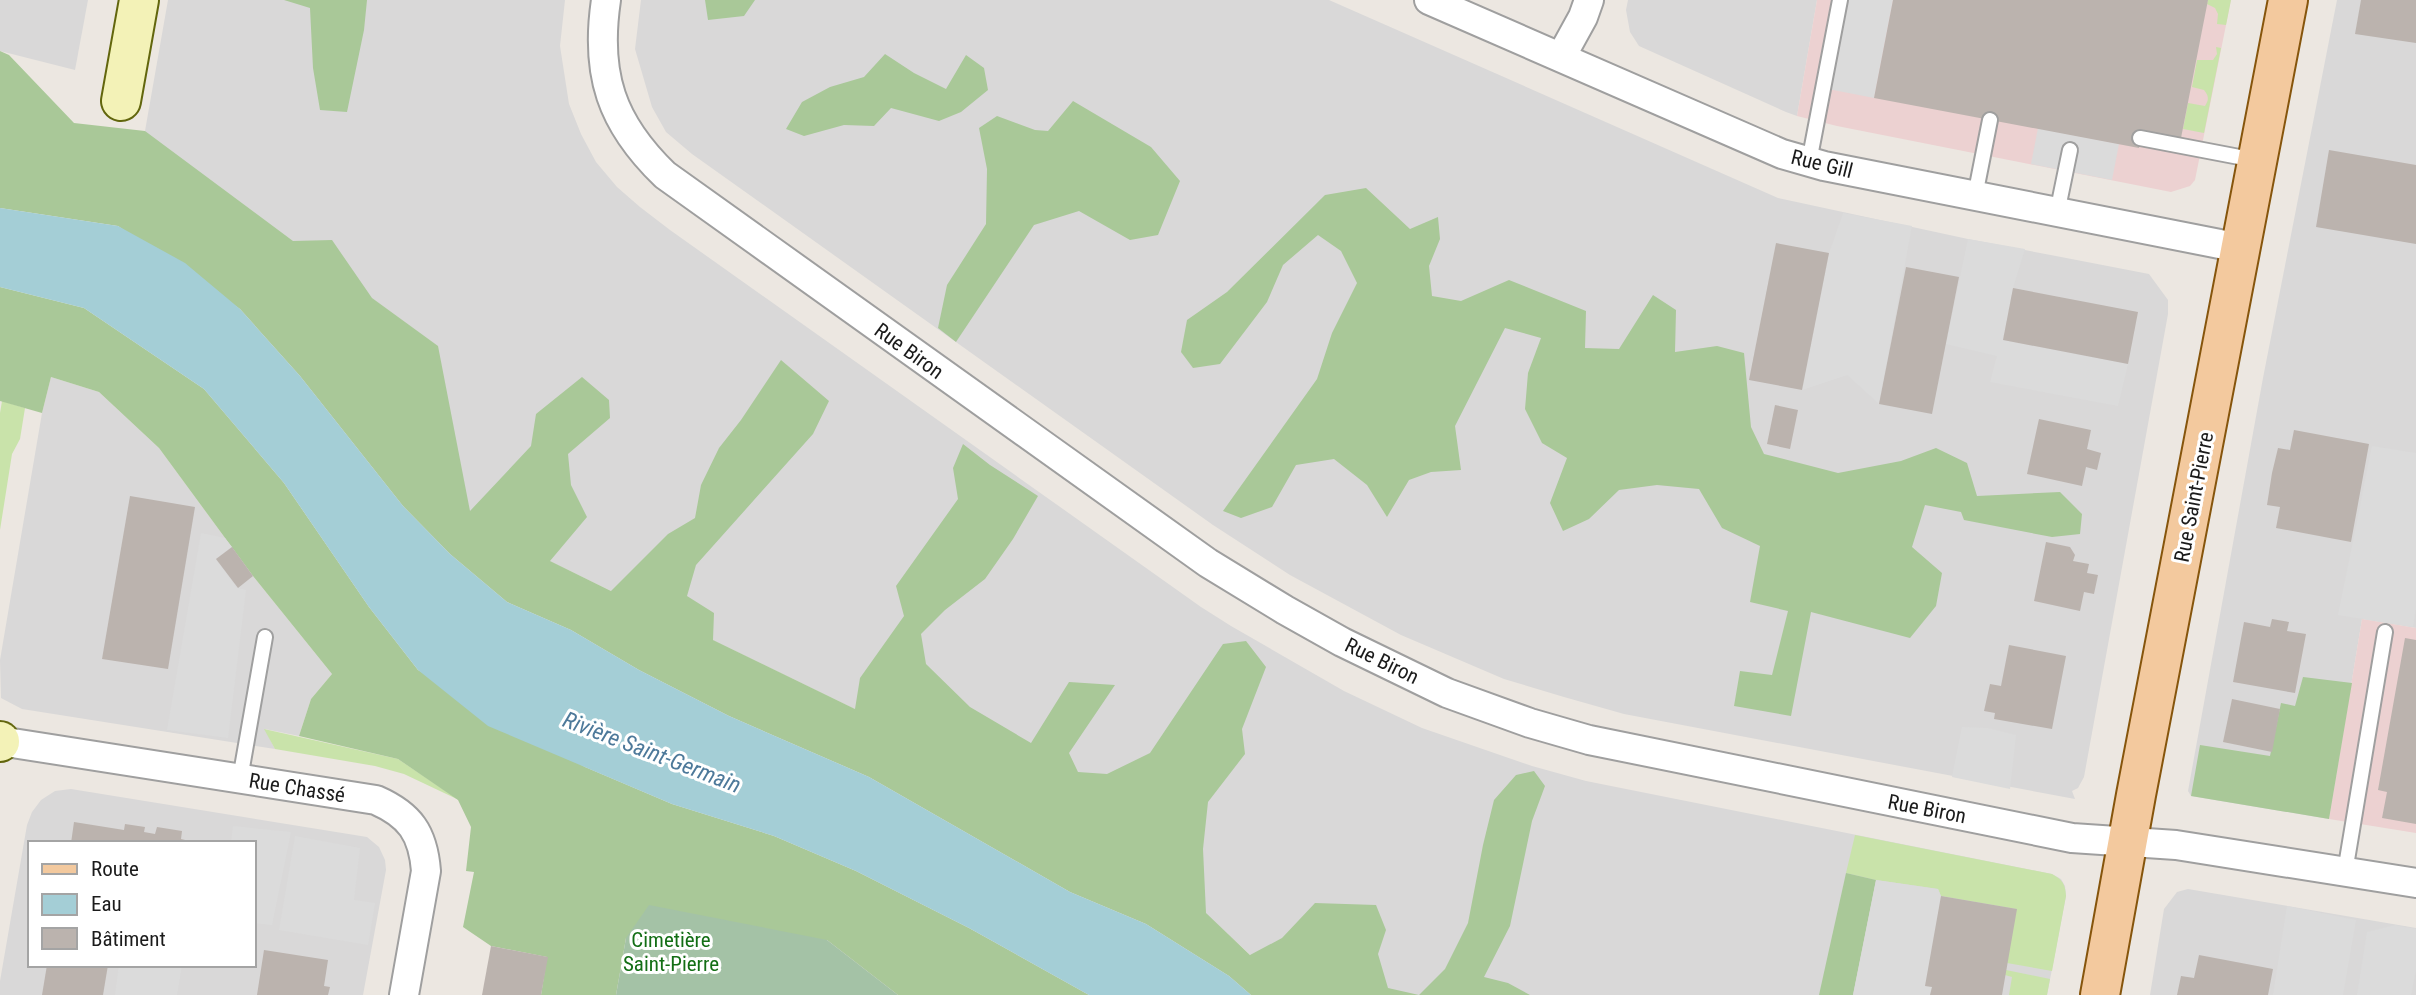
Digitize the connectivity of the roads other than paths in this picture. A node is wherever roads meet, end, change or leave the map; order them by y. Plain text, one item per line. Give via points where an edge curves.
1 (139, 0) edge
2 (606, 0) edge
3 (1429, 0) edge
4 (1589, 0) edge
5 (1840, 0) edge
6 (2288, 0) edge
7 (1561, 57) junction
8 (121, 101) dead end
9 (1990, 120) dead end
10 (2140, 138) dead end
11 (2070, 150) dead end
12 (2257, 160) junction
13 (1809, 163) junction
14 (1975, 196) junction
15 (2057, 212) junction
16 (2240, 248) junction
17 (2385, 632) dead end
18 (265, 637) dead end
19 (0, 741) edge
20 (240, 779) junction
21 (2127, 843) junction
22 (2345, 872) junction
23 (2416, 883) edge
24 (404, 995) edge
25 (2101, 995) edge

1 - 8 street
2 - 21 street, Rue Biron via 602,53 614,105 643,154 665,175 1147,521 1296,617 1447,692 1588,740 2072,838
3 - 7 street, Rue Gill
4 - 7 street
5 - 13 lane
6 - 12 main road, Rue Saint-Pierre
7 - 13 street, Rue Gill
9 - 14 lane
10 - 12 lane
11 - 15 lane
12 - 16 main road, Rue Saint-Pierre
13 - 14 street, Rue Gill
14 - 15 street, Rue Gill
15 - 16 street, Rue Gill
16 - 21 main road, Rue Saint-Pierre
17 - 22 lane
18 - 20 lane
19 - 20 street, Rue Chassé
20 - 24 street, Rue Chassé via 376,800 408,820 422,843 426,871
21 - 22 street, Rue Biron via 2176,845
21 - 25 main road, Rue Saint-Pierre
22 - 23 street, Rue Biron

